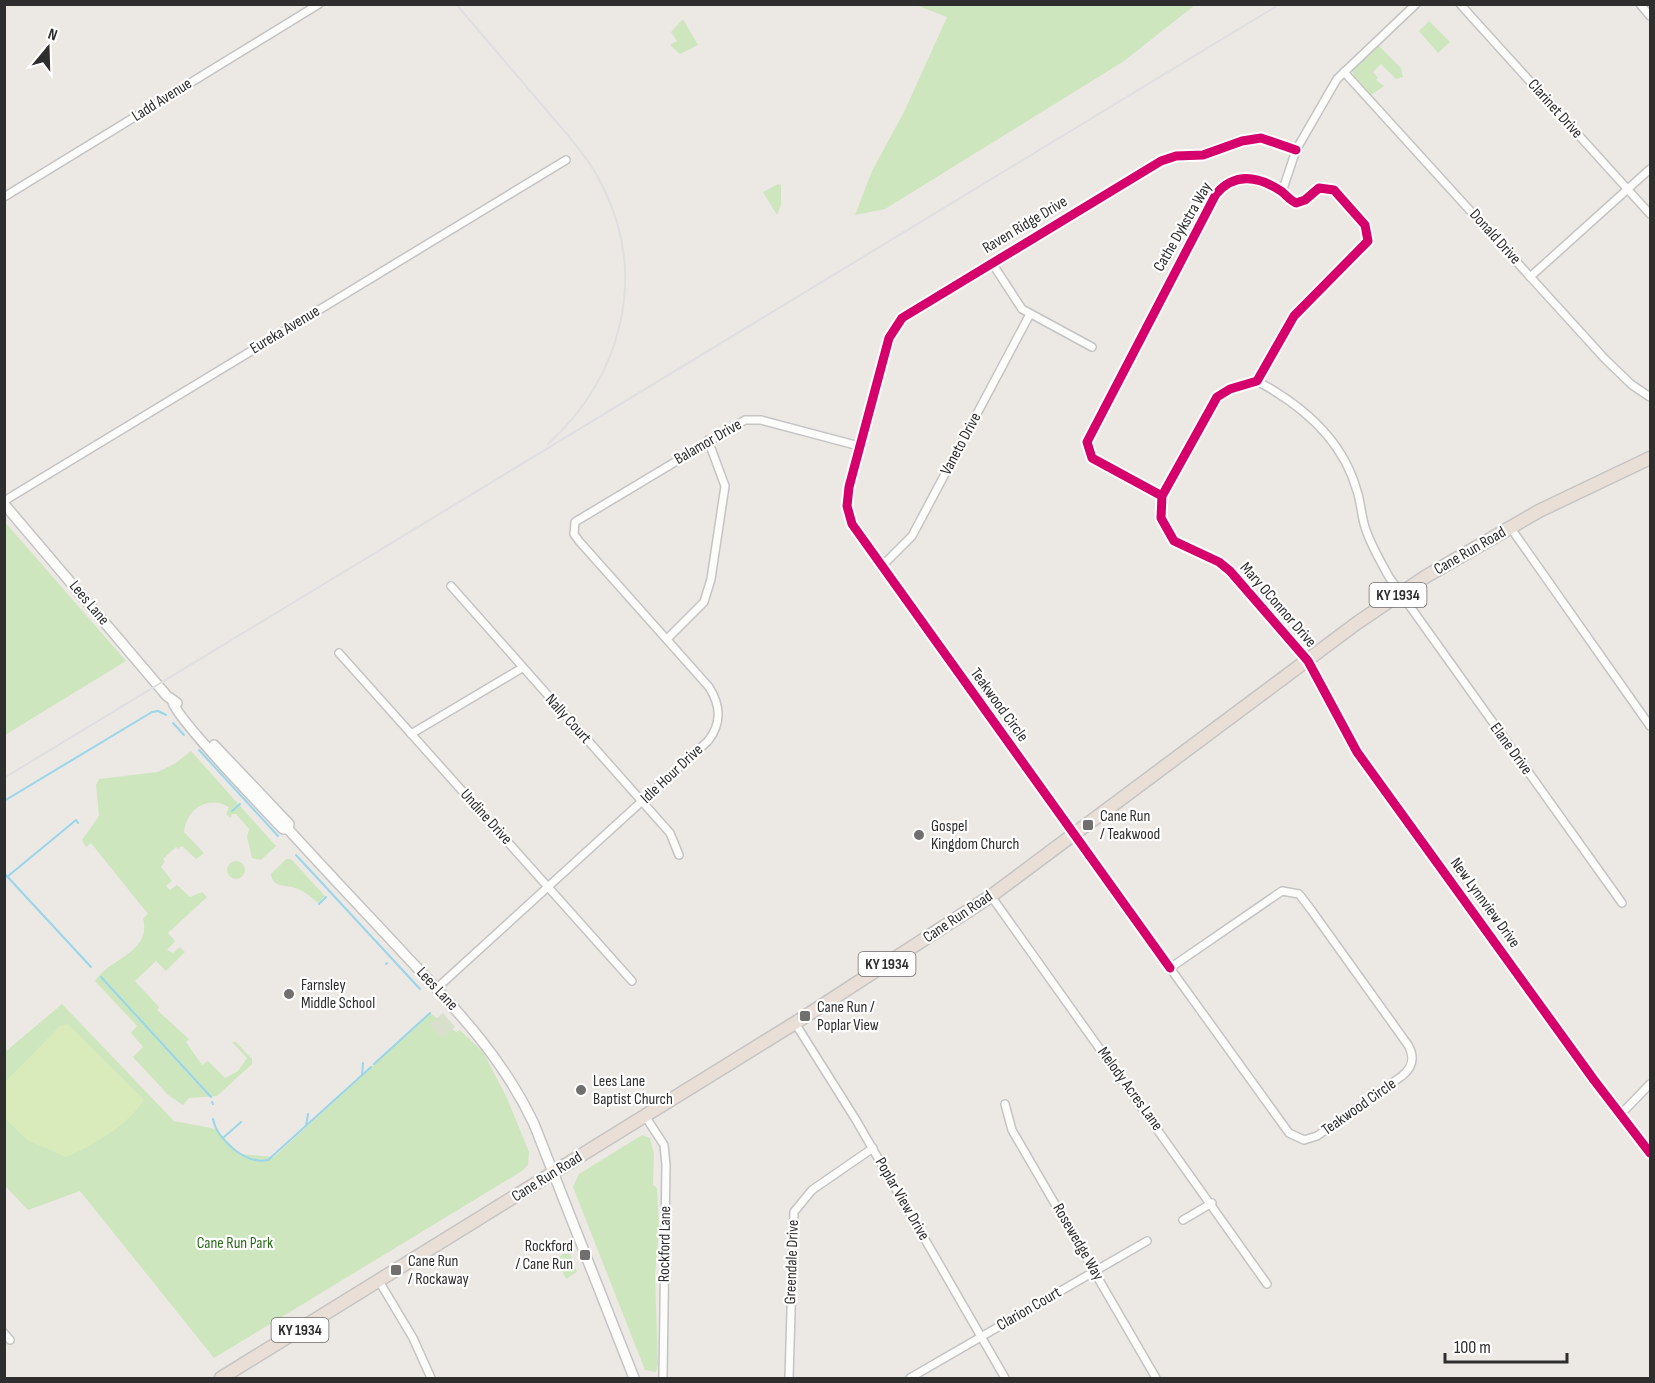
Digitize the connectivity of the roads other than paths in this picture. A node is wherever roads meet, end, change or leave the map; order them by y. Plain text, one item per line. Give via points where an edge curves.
1 (319, 4) edge
2 (1416, 4) edge
3 (1460, 4) edge
4 (1640, 4) edge
5 (1650, 16) edge
6 (1344, 72) junction
7 (1296, 150) junction
8 (566, 160) dead end
9 (1650, 169) edge
10 (1628, 189) junction
11 (1282, 192) junction
12 (4, 197) edge
13 (1650, 214) edge
14 (992, 263) junction
15 (1530, 277) junction
16 (1030, 314) junction
17 (1092, 347) dead end
18 (1257, 381) junction
19 (1650, 397) edge
20 (708, 440) junction
21 (859, 446) junction
22 (1650, 458) edge
23 (1162, 496) junction
24 (4, 503) edge
25 (1510, 527) junction
26 (574, 528) joint
27 (882, 566) junction
28 (451, 586) dead end
29 (1400, 594) junction
30 (667, 639) junction
31 (339, 653) dead end
32 (1308, 661) junction
33 (522, 668) junction
34 (1650, 726) edge
35 (411, 734) junction
36 (642, 801) junction
37 (1074, 835) junction
38 (679, 855) dead end
39 (549, 887) junction
40 (991, 896) junction
41 (1622, 903) dead end
42 (1170, 968) junction
43 (632, 981) dead end
44 (436, 988) junction
45 (795, 1023) junction
46 (1650, 1084) edge
47 (1005, 1104) dead end
48 (1620, 1115) junction
49 (645, 1116) junction
50 (873, 1148) junction
51 (1650, 1153) edge
52 (553, 1173) junction
53 (1212, 1203) junction
54 (1183, 1220) dead end
55 (1148, 1241) dead end
56 (1095, 1271) junction
57 (379, 1281) junction
58 (1267, 1284) dead end
59 (4, 1333) edge
60 (981, 1337) junction
61 (10, 1340) dead end
62 (221, 1378) edge
63 (431, 1378) edge
64 (634, 1378) edge
65 (663, 1378) edge
66 (789, 1378) edge
67 (910, 1378) edge
68 (1005, 1378) edge
69 (1156, 1378) edge

1 - 12 street, Ladd Avenue
2 - 6 street
3 - 10 street, Clarinet Drive
4 - 5 street
6 - 7 street
6 - 15 street, Donald Drive
7 - 11 street
7 - 14 street, Raven Ridge Drive via 1261,138 1203,155 1161,161
8 - 24 street, Eureka Avenue
9 - 10 street
10 - 13 street, Clarinet Drive
10 - 15 street
11 - 18 street, Cathe Dykstra Way via 1301,203 1319,188 1334,190 1365,225 1369,236 1366,247 1294,316
11 - 23 street, Cathe Dykstra Way via 1248,177 1229,182 1216,194 1089,435 1087,447 1092,458
14 - 16 street via 1014,300
14 - 21 street, Raven Ridge Drive via 896,324
15 - 19 street, Donald Drive via 1619,373
16 - 17 street
16 - 27 street, Vaneto Drive via 912,536
18 - 23 street via 1217,397
18 - 29 street via 1297,405 1331,440 1357,490 1373,548
20 - 21 street, Balamor Drive via 755,419
20 - 26 street, Balamor Drive via 580,518
20 - 30 street via 724,486 711,579 704,602
21 - 27 street, Teakwood Circle via 849,487 848,512 852,524
22 - 25 highway, Cane Run Road / KY 1934
23 - 32 street, Mary OConnor Drive via 1161,518 1168,534 1182,546 1230,571
24 - 44 street, Lees Lane via 241,784
25 - 29 highway, Cane Run Road / KY 1934
25 - 34 street
26 - 30 street, Idle Hour Drive via 579,541
27 - 37 street, Teakwood Circle
28 - 33 street, Nally Court
29 - 32 highway, Cane Run Road / KY 1934
29 - 41 street, Elane Drive
30 - 36 street, Idle Hour Drive via 716,697 719,720 708,741
31 - 35 street, Undine Drive
32 - 37 highway, Cane Run Road / KY 1934
32 - 48 street, New Lynnview Drive via 1357,752
33 - 35 street
33 - 36 street, Nally Court
35 - 39 street, Undine Drive
36 - 38 street, Nally Court via 670,833
36 - 39 street, Idle Hour Drive
37 - 40 highway, Cane Run Road / KY 1934
37 - 42 street, Teakwood Circle
39 - 43 street, Undine Drive
39 - 44 street, Idle Hour Drive
40 - 45 highway, Cane Run Road / KY 1934
40 - 53 street, Melody Acres Lane
42 - 42 street, Teakwood Circle via 1277,892 1293,891 1312,911 1408,1045 1413,1057 1410,1068 1317,1136 1299,1139 1289,1133
44 - 52 street, Lees Lane via 484,1041 520,1093
45 - 49 highway, Cane Run Road / KY 1934
45 - 50 street, Poplar View Drive
46 - 48 street
47 - 56 street, Rosewedge Way via 1012,1130
48 - 51 street, New Lynnview Drive
49 - 52 highway, Cane Run Road / KY 1934
49 - 65 street, Rockford Lane via 664,1145 666,1165
50 - 60 street, Poplar View Drive
50 - 66 street, Greendale Drive via 812,1191 794,1212
52 - 57 highway, Cane Run Road / KY 1934
52 - 64 street
53 - 54 street
53 - 58 street, Melody Acres Lane
55 - 56 street, Clarion Court
56 - 60 street, Clarion Court
56 - 69 street, Rosewedge Way
57 - 62 highway, Cane Run Road / KY 1934
57 - 63 street via 413,1338
59 - 61 street
60 - 67 street, Clarion Court
60 - 68 street, Poplar View Drive

